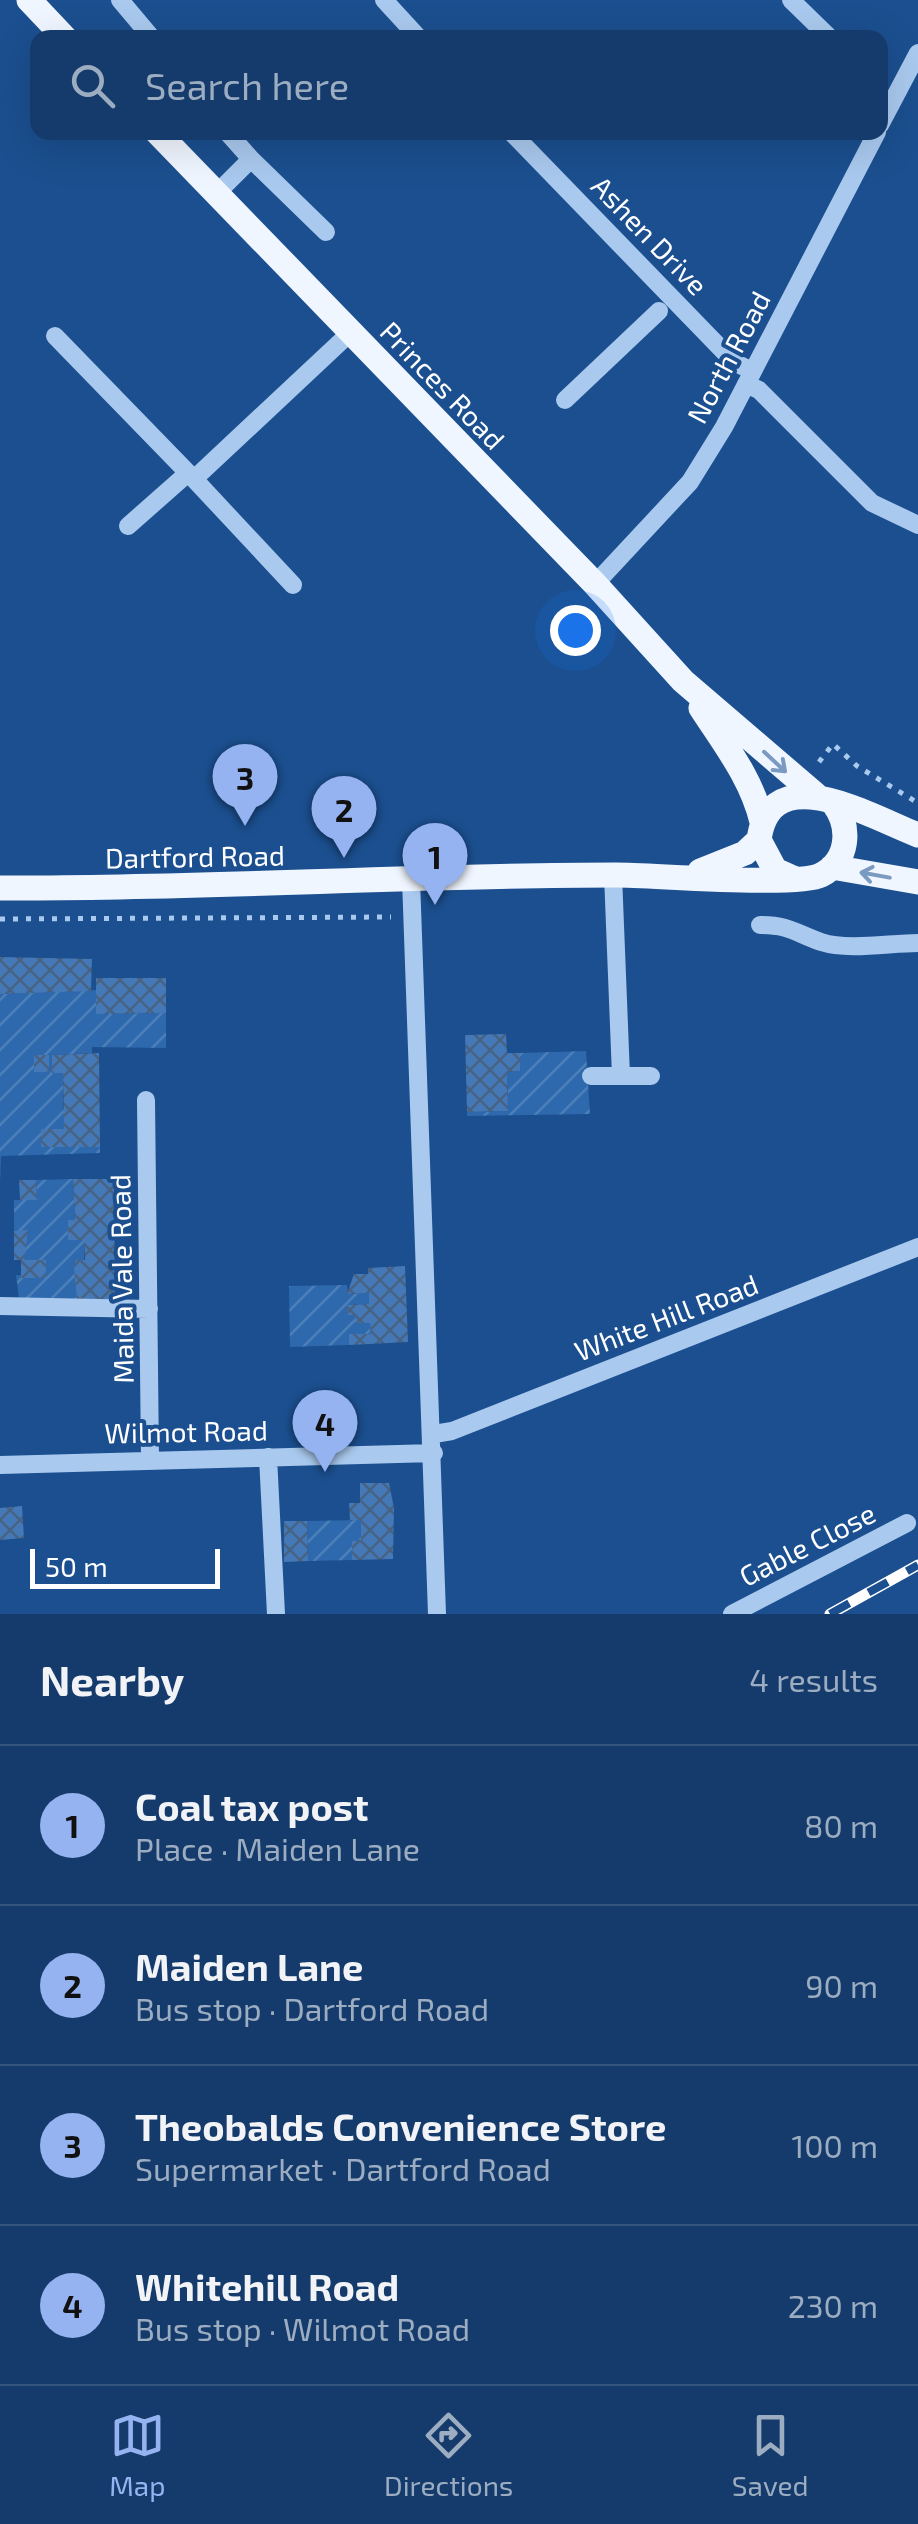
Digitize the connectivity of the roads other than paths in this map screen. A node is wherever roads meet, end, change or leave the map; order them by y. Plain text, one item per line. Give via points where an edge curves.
1 (29, 0) edge
2 (120, 0) edge
3 (384, 0) edge
4 (791, 0) edge
5 (57, 30) edge
6 (145, 30) edge
7 (412, 30) edge
8 (822, 30) edge
9 (918, 53) edge
10 (888, 86) edge
11 (898, 92) junction
12 (888, 110) edge
13 (165, 140) edge
14 (234, 140) edge
15 (519, 140) edge
16 (872, 140) edge
17 (252, 159) junction
18 (216, 194) junction
19 (326, 232) dead end
20 (658, 310) dead end
21 (351, 332) junction
22 (55, 336) dead end
23 (749, 378) junction
24 (564, 400) dead end
25 (191, 476) junction
26 (918, 525) edge
27 (128, 526) dead end
28 (595, 584) junction
29 (293, 585) dead end
30 (683, 681) junction
31 (825, 800) junction
32 (760, 831) junction
33 (918, 835) edge
34 (832, 867) junction
35 (614, 875) junction
36 (691, 875) junction
37 (411, 879) junction
38 (798, 880) junction
39 (918, 882) edge
40 (0, 888) edge
41 (760, 925) dead end
42 (918, 943) edge
43 (592, 1076) dead end
44 (621, 1076) junction
45 (651, 1076) dead end
46 (146, 1100) dead end
47 (918, 1248) edge
48 (0, 1306) edge
49 (149, 1309) junction
50 (434, 1443) junction
51 (268, 1457) junction
52 (150, 1458) junction
53 (0, 1464) edge
54 (907, 1523) dead end
55 (276, 1614) edge
56 (437, 1614) edge
57 (732, 1614) edge

1 - 5 main road
2 - 6 street
3 - 7 street
4 - 8 street
9 - 11 street
10 - 11 street
11 - 12 street
13 - 18 main road, Princes Road
14 - 17 street
15 - 23 street, Ashen Drive
16 - 23 street, North Road
17 - 18 street
17 - 19 street
18 - 21 main road, Princes Road
20 - 24 street
21 - 25 street
21 - 28 main road, Princes Road
22 - 25 street
23 - 26 street, Ashen Drive via 872,503
23 - 28 street, North Road via 690,482
25 - 27 street
25 - 29 street
28 - 30 main road, Princes Road
30 -> 31 main road, Princes Road
30 - 32 main road, Princes Road via 757,798
31 - 32 main road via 776,803
31 - 33 main road
31 - 34 main road via 844,821 845,843
32 - 36 main road, Dartford Road via 745,853
32 - 38 main road via 774,870
34 - 38 main road
39 -> 34 main road
35 - 36 main road, Dartford Road
35 - 37 main road, Dartford Road
35 - 44 street
36 - 38 main road, Dartford Road
37 - 40 main road, Dartford Road via 184,889
37 - 50 street
41 - 42 street via 787,925 837,944
43 - 44 street
44 - 45 street
46 - 49 street, Maida Vale Road
47 - 50 street, White Hill Road
48 - 49 street
49 - 52 street, Maida Vale Road
50 - 51 street, Wilmot Road
50 - 56 street
51 - 52 street, Wilmot Road
51 - 55 street
52 - 53 street, Wilmot Road
54 - 57 street, Gable Close

